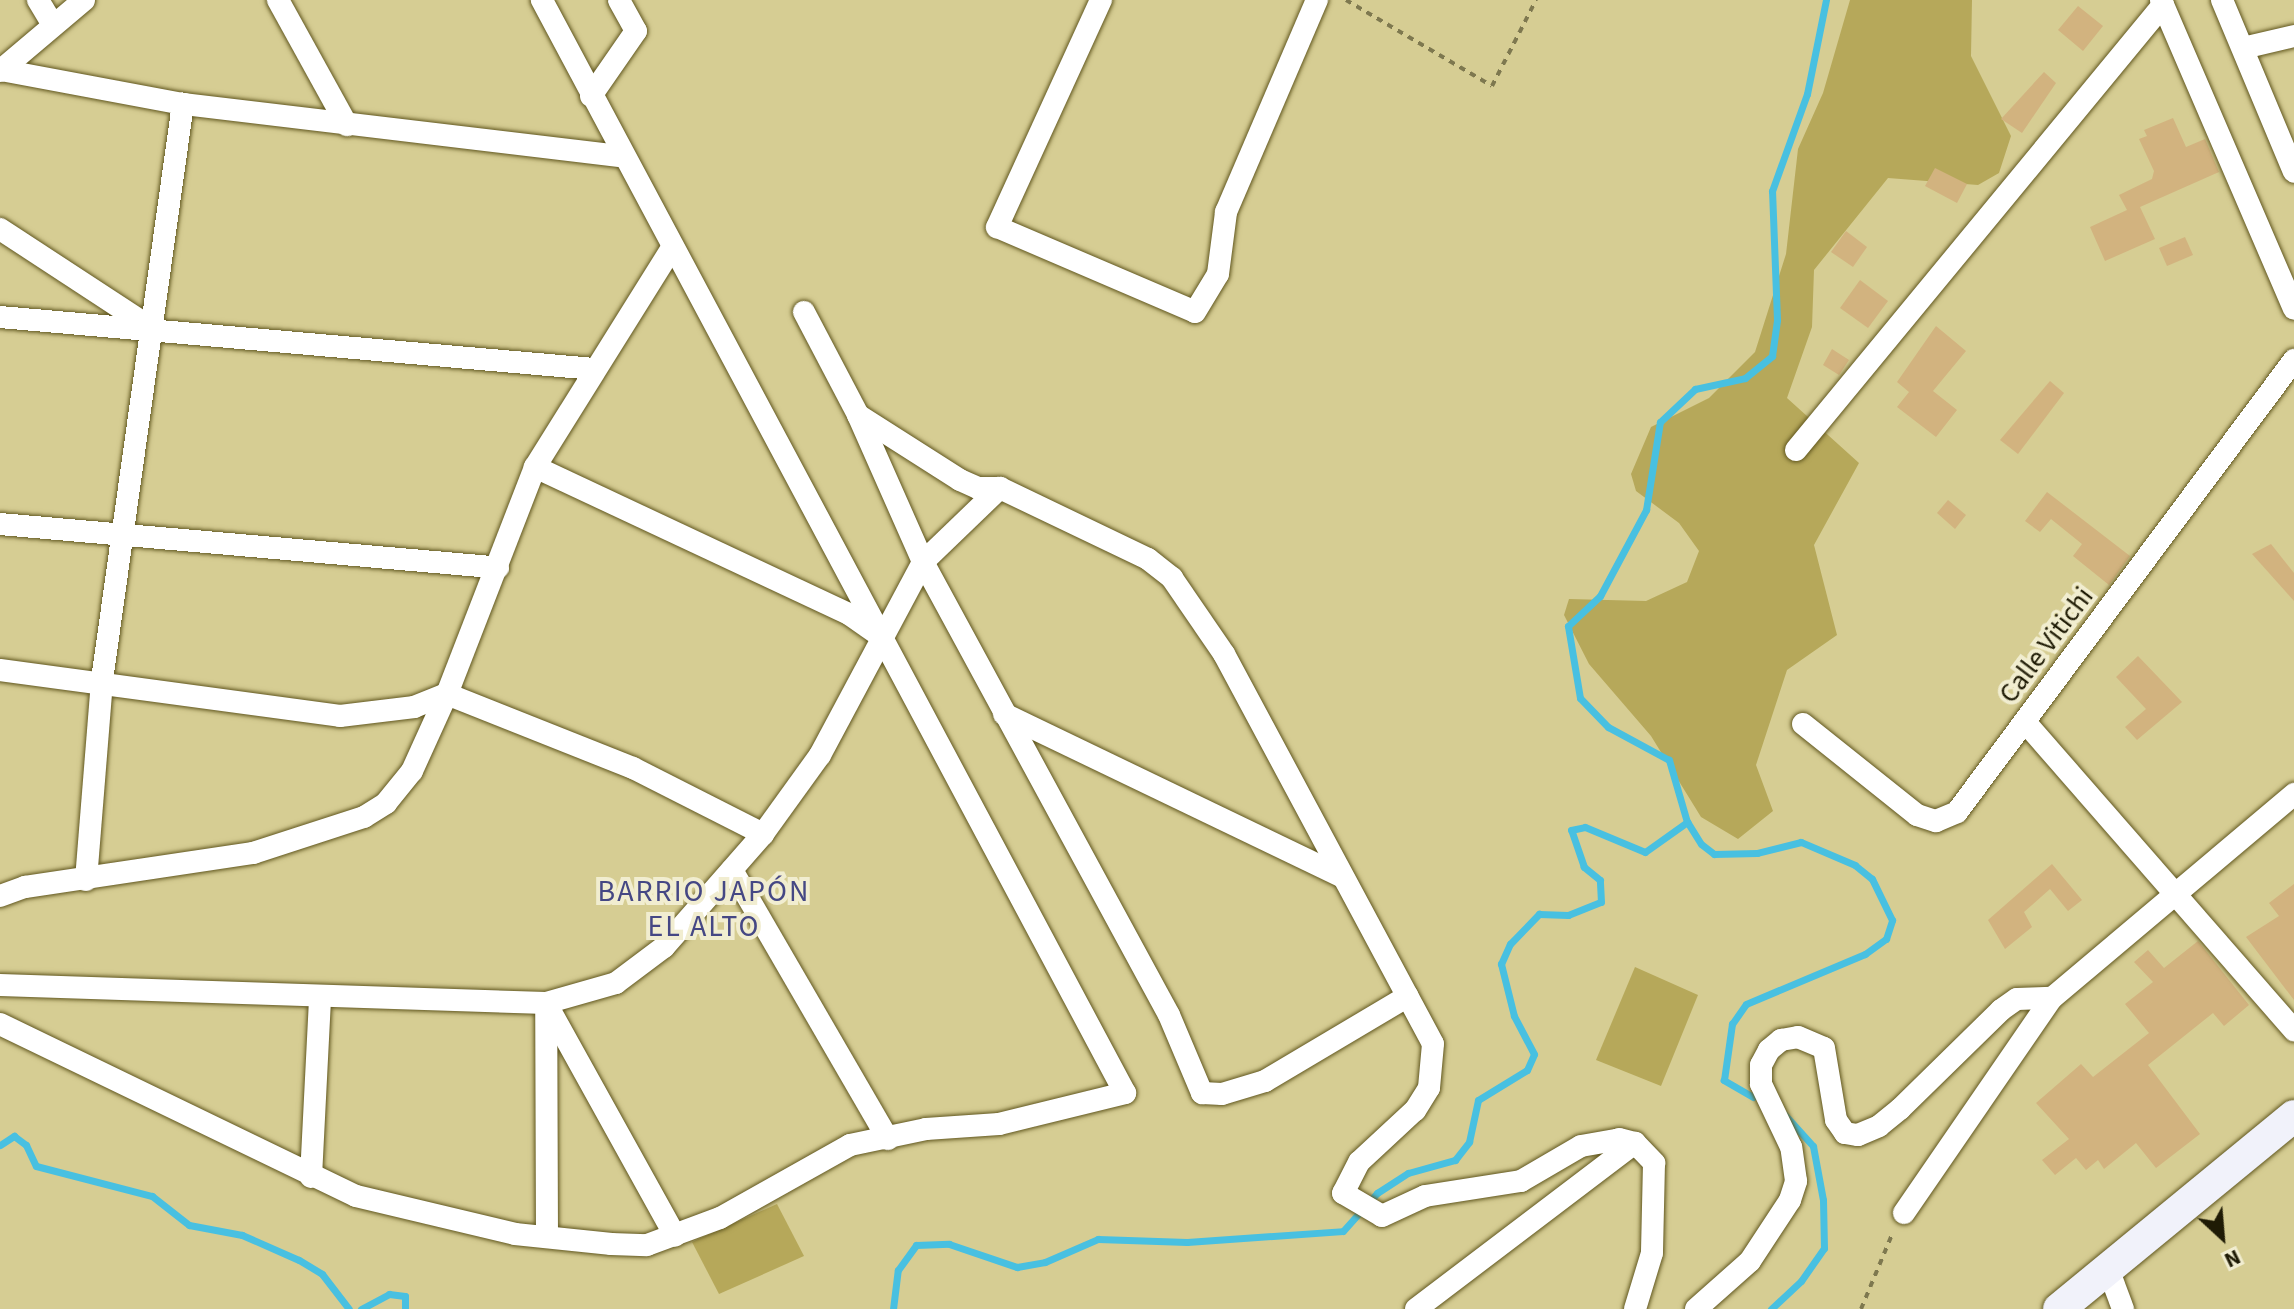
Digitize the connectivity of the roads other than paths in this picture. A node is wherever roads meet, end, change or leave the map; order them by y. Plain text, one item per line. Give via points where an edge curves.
1 (38, 0) edge
2 (84, 0) edge
3 (278, 0) edge
4 (542, 0) edge
5 (619, 0) edge
6 (1101, 0) edge
7 (1317, 0) edge
8 (2222, 0) edge
9 (2162, 3) edge
10 (53, 25) junction
11 (2294, 36) edge
12 (2243, 48) junction
13 (0, 71) edge
14 (591, 96) junction
15 (183, 104) junction
16 (347, 125) junction
17 (621, 156) junction
18 (2294, 172) edge
19 (0, 229) edge
20 (671, 249) junction
21 (2294, 309) edge
22 (804, 312) dead end
23 (0, 317) edge
24 (151, 328) junction
25 (2294, 360) edge
26 (594, 369) junction
27 (858, 415) junction
28 (1796, 450) dead end
29 (535, 467) junction
30 (1000, 488) junction
31 (0, 524) edge
32 (122, 536) junction
33 (923, 562) junction
34 (498, 568) junction
35 (881, 636) junction
36 (0, 670) edge
37 (102, 680) junction
38 (447, 694) junction
39 (1004, 714) junction
40 (2026, 723) junction
41 (1803, 724) dead end
42 (2294, 794) edge
43 (763, 834) junction
44 (732, 870) junction
45 (1341, 876) junction
46 (86, 880) junction
47 (2178, 895) junction
48 (0, 896) edge
49 (0, 985) edge
50 (1408, 996) junction
51 (2052, 998) junction
52 (320, 999) junction
53 (546, 1003) junction
54 (0, 1024) edge
55 (2294, 1030) edge
56 (2293, 1120) edge
57 (888, 1139) junction
58 (1635, 1143) junction
59 (311, 1177) junction
60 (1904, 1213) road end
61 (675, 1236) junction
62 (547, 1237) junction
63 (2107, 1266) junction
64 (1416, 1309) edge
65 (1635, 1309) edge
66 (1696, 1309) edge
67 (2059, 1309) edge
68 (2123, 1309) edge

1 - 10 street
2 - 10 street
3 - 16 street
4 - 14 street
5 - 14 street via 636,31
6 - 7 street via 997,227 1195,312 1218,274 1226,212
8 - 12 street
9 - 21 street
9 - 28 street
10 - 13 street
11 - 12 street
12 - 18 street
13 - 15 street
14 - 17 street
15 - 16 street
15 - 24 street
16 - 17 street
17 - 20 street
19 - 24 street
20 - 26 street
20 - 35 street
22 - 27 street
23 - 24 street
24 - 26 street
24 - 32 street
25 - 40 street, Calle Vitichi
26 - 29 street
27 - 30 street via 960,480 978,488
27 - 33 street
29 - 34 street
29 - 35 street via 849,614
30 - 33 street
30 - 45 street via 1148,559 1172,578 1224,654
31 - 32 street
32 - 34 street
32 - 37 street
33 - 35 street
33 - 39 street
34 - 38 street
35 - 43 street via 820,755
35 - 57 street via 1125,1093 999,1124 926,1129
36 - 37 street
37 - 38 street via 340,716 414,707
37 - 46 street
38 - 43 street via 633,768
38 - 46 street via 412,771 386,803 364,817 253,853
39 - 45 street
39 - 50 street via 1169,1015 1202,1093 1222,1094 1265,1081
40 - 41 street, Calle Vitichi via 1957,812 1936,821 1917,815
40 - 47 street
42 - 47 street
43 - 44 street
44 - 53 street via 642,967 586,995
44 - 57 street
45 - 50 street
46 - 48 street via 25,887
47 - 51 street
47 - 55 street
49 - 52 street
50 - 58 street via 1433,1044 1429,1088 1415,1110 1359,1162 1343,1193 1349,1200 1382,1216 1425,1196 1521,1181 1581,1146 1619,1139
51 - 60 street
51 - 66 street via 2017,999 2001,1010 1900,1109 1858,1135 1845,1133 1836,1120 1831,1064 1824,1048 1798,1037 1769,1050 1761,1065 1761,1084 1791,1147 1796,1181 1790,1200 1750,1261
52 - 53 street
52 - 59 street
53 - 61 street
53 - 62 street
54 - 59 street
56 - 63 street
57 - 61 street via 850,1145 720,1218
58 - 64 street
58 - 65 street via 1654,1163 1652,1253
59 - 62 street via 356,1196
61 - 62 street via 647,1245
63 - 67 street
63 - 68 street

